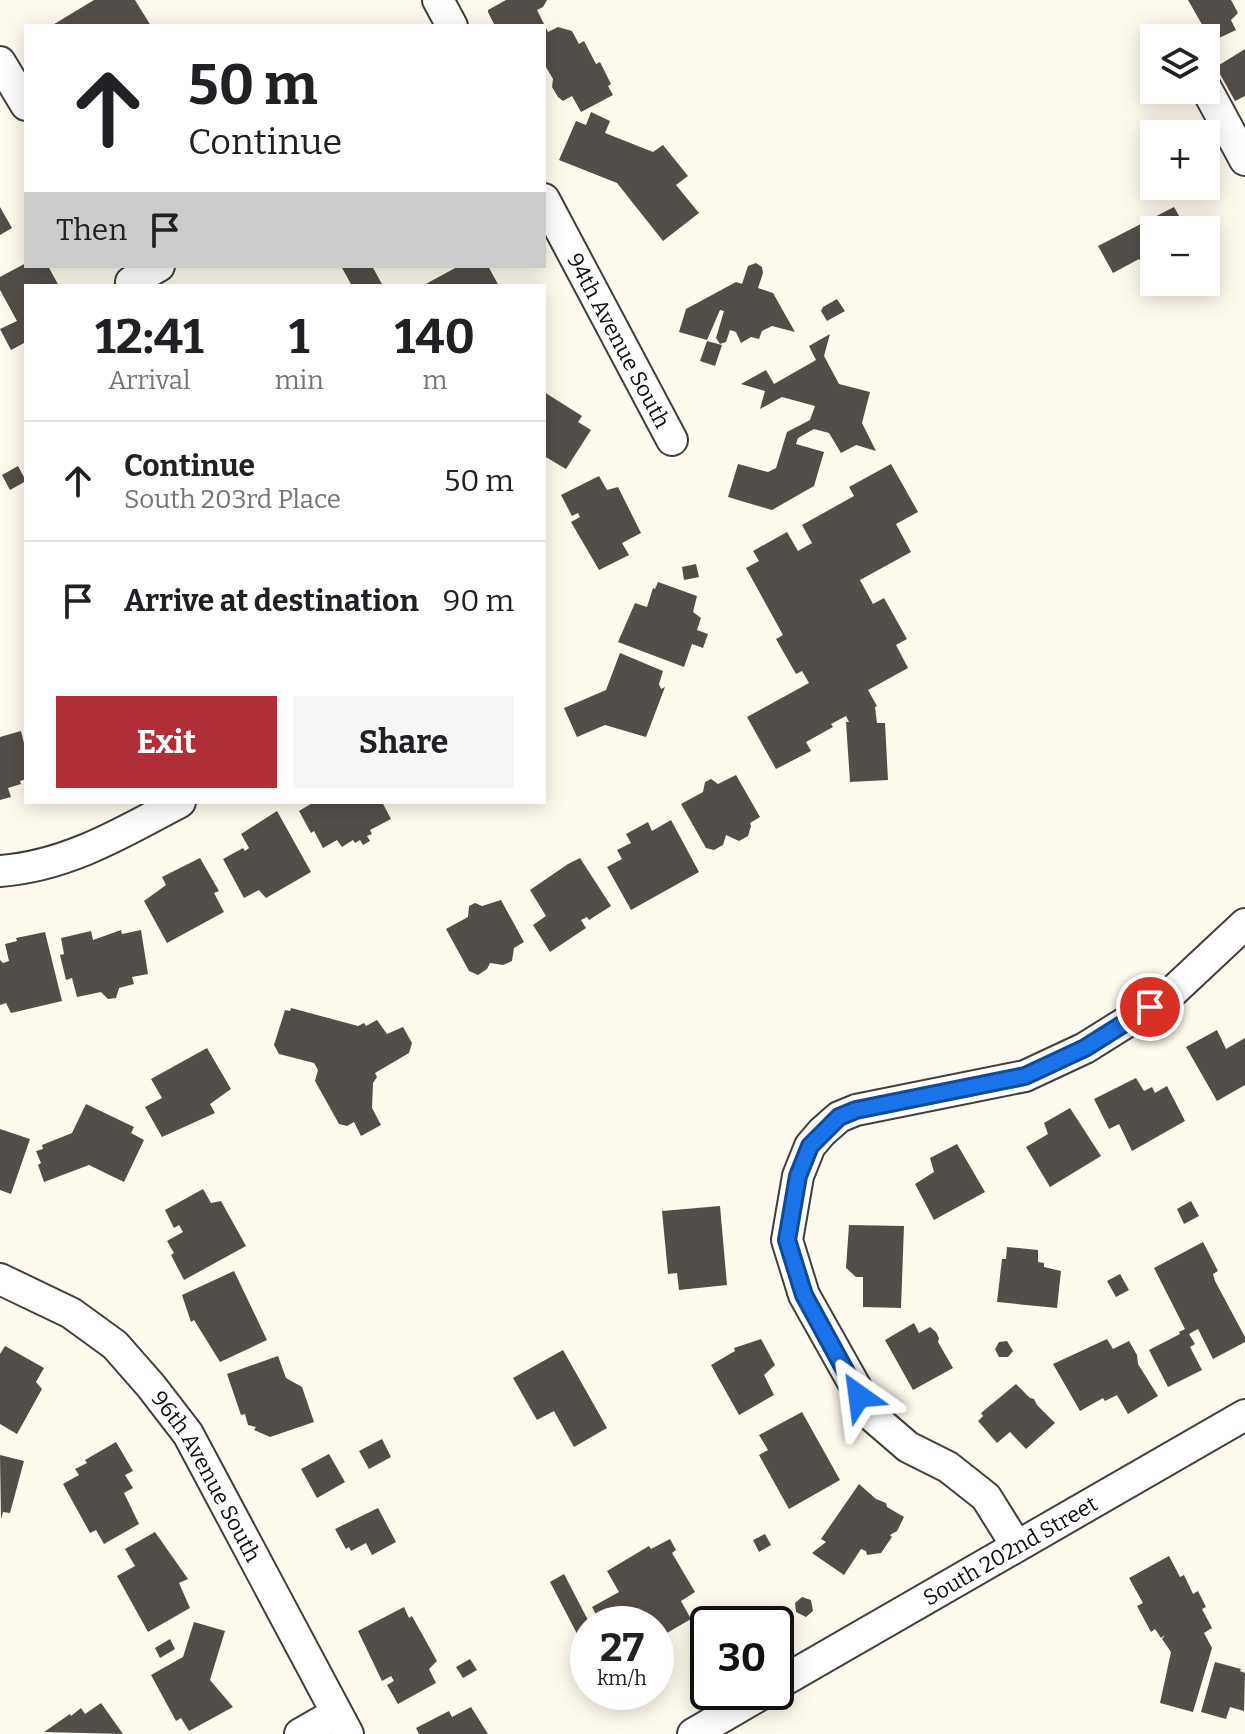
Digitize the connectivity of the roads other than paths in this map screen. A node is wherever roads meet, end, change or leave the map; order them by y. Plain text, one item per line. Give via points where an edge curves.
1 (438, 0) edge
2 (451, 24) edge
3 (0, 62) edge
4 (24, 102) edge
5 (1215, 104) edge
6 (1245, 160) edge
7 (546, 203) edge
8 (154, 268) edge
9 (128, 278) edge
10 (672, 440) dead end
11 (176, 804) edge
12 (0, 871) edge
13 (1245, 924) edge
14 (0, 1279) edge
15 (1245, 1415) edge
16 (1016, 1545) junction
17 (794, 1674) edge
18 (734, 1710) edge
19 (342, 1724) edge
20 (300, 1734) edge
21 (693, 1734) edge

1 - 2 street
3 - 4 street
5 - 6 street
7 - 10 street, 94th Avenue South
8 - 9 street
11 - 12 street via 94,847 51,863
13 - 16 street via 1168,996 1085,1048 1025,1076 839,1117 810,1146 798,1176 787,1240 804,1295 843,1367 872,1416 908,1447 948,1467 986,1497
14 - 19 street, 96th Avenue South via 71,1313 115,1345 188,1434
15 - 16 street, South 202nd Street
16 - 17 street, South 202nd Street
18 - 21 street
19 - 20 street

